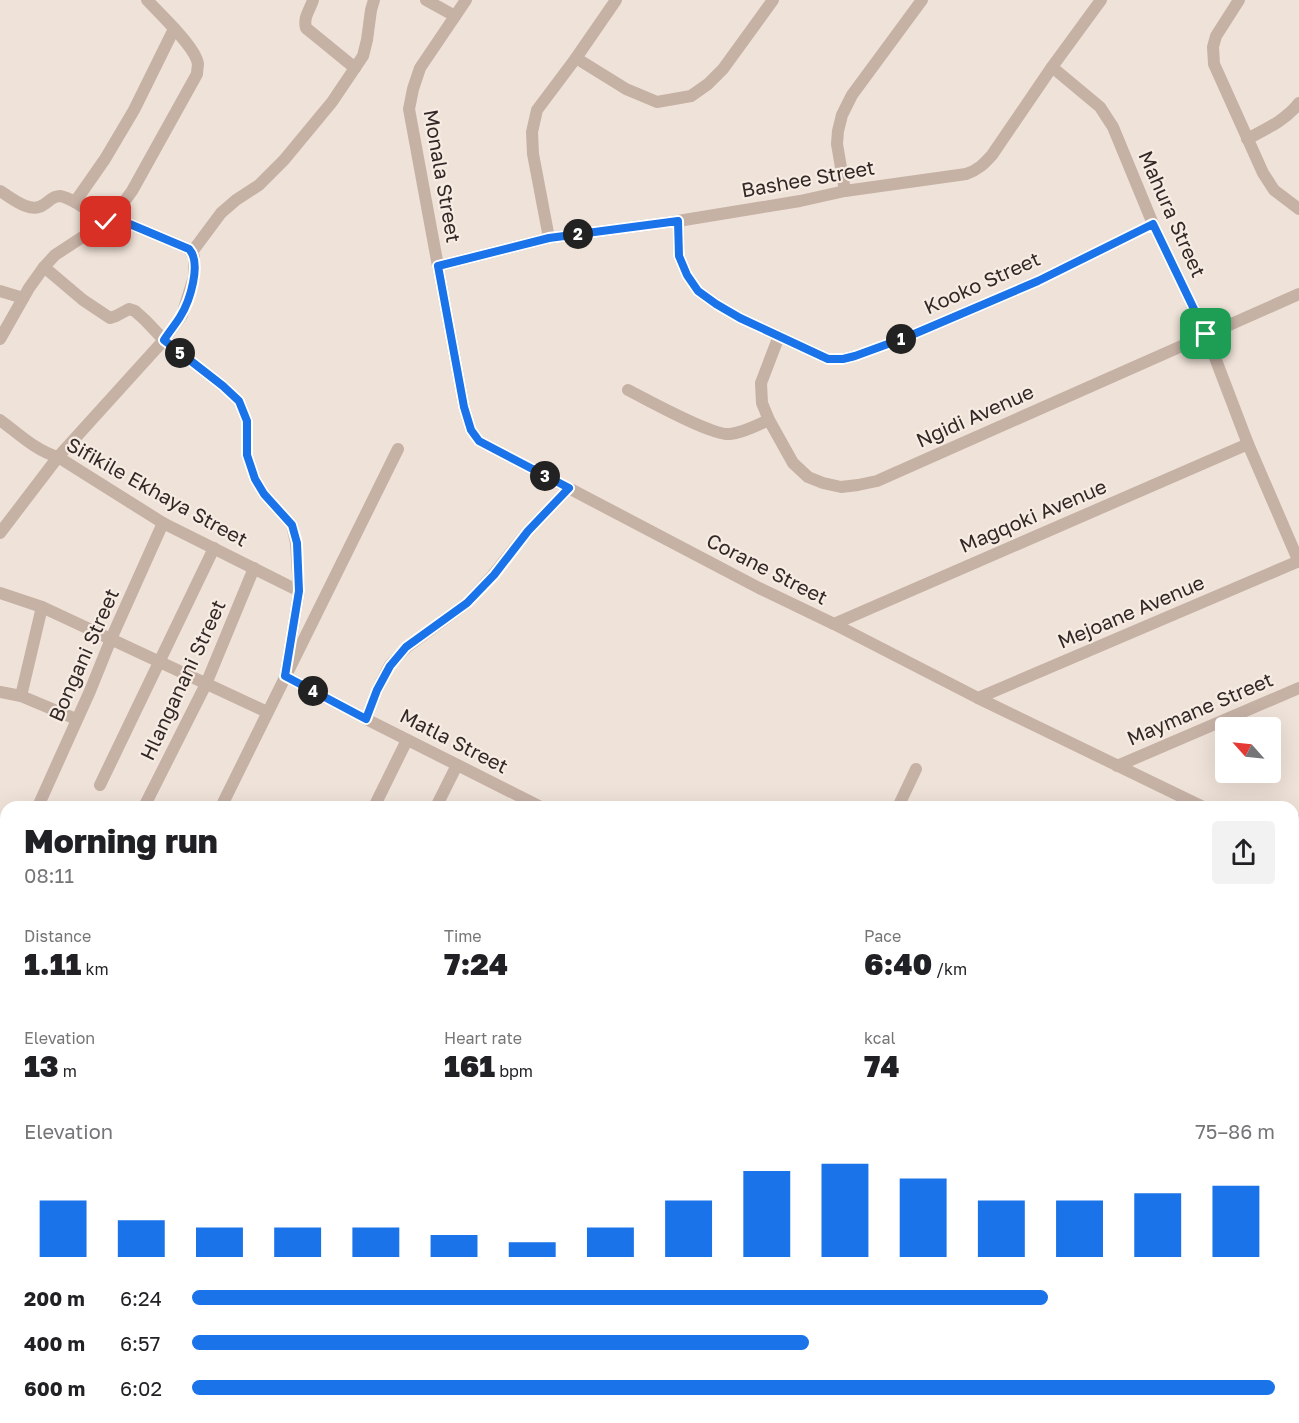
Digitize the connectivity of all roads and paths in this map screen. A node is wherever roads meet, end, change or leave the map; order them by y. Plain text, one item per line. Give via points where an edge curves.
1 (147, 0) edge
2 (313, 0) edge
3 (374, 0) edge
4 (426, 0) edge
5 (466, 0) edge
6 (616, 0) edge
7 (773, 0) edge
8 (922, 0) edge
9 (1101, 0) edge
10 (1239, 0) edge
11 (455, 16) junction
12 (174, 29) junction
13 (576, 58) junction
14 (1052, 67) junction
15 (355, 68) junction
16 (1299, 103) edge
17 (1248, 139) junction
18 (0, 191) edge
19 (845, 191) junction
20 (75, 202) junction
21 (1299, 209) edge
22 (109, 219) junction
23 (678, 221) junction
24 (1153, 224) junction
25 (549, 238) junction
26 (192, 252) junction
27 (438, 266) junction
28 (44, 267) junction
29 (0, 291) edge
30 (1299, 294) edge
31 (23, 298) junction
32 (1206, 334) junction
33 (779, 336) junction
34 (0, 339) edge
35 (164, 340) junction
36 (628, 390) dead end
37 (0, 420) edge
38 (769, 420) junction
39 (1248, 444) junction
40 (398, 449) dead end
41 (58, 457) junction
42 (569, 488) junction
43 (163, 523) junction
44 (0, 533) edge
45 (214, 548) junction
46 (1299, 562) edge
47 (254, 568) junction
48 (299, 591) junction
49 (0, 593) edge
50 (42, 607) junction
51 (834, 624) junction
52 (111, 639) junction
53 (160, 662) junction
54 (285, 676) junction
55 (206, 684) junction
56 (1299, 688) edge
57 (0, 692) edge
58 (21, 696) junction
59 (978, 698) junction
60 (267, 712) junction
61 (76, 719) junction
62 (366, 719) junction
63 (407, 740) junction
64 (457, 765) junction
65 (1118, 766) junction
66 (916, 769) dead end
67 (100, 785) dead end
68 (40, 801) edge
69 (147, 801) edge
70 (224, 801) edge
71 (377, 801) edge
72 (439, 801) edge
73 (529, 801) edge
74 (901, 801) edge
75 (1191, 801) edge

1 - 12 street
2 - 15 street via 306,28
3 - 15 street via 363,56
4 - 11 street
5 - 11 street, Monala Street
6 - 13 street
7 - 13 street via 723,69 691,96 657,102 626,89
8 - 19 street via 852,95 842,115 837,144
9 - 14 street, Bashee Street
10 - 17 street via 1216,36 1214,64
11 - 27 street, Monala Street via 420,68 409,109
12 - 20 street via 134,110
12 - 22 street via 195,55 197,74 132,191
13 - 25 street via 537,110 532,132
14 - 19 street, Bashee Street via 992,155 975,171
14 - 24 street, Mahura Street via 1106,115
15 - 26 street via 285,160 221,213
16 - 17 street via 1279,122
17 - 21 street via 1274,189
18 - 20 street via 33,209 58,196
19 - 23 street, Bashee Street
20 - 22 street
22 - 26 street
22 - 28 street via 55,255
23 - 25 street, Bashee Street
23 - 33 street, Kooko Street via 679,256 698,291 740,318
24 - 32 street, Mahura Street
24 - 33 street, Kooko Street via 1038,281 855,356 828,359
25 - 27 street, Bashee Street
26 - 35 street via 195,277 191,290 182,315
27 - 42 street, Corane Street via 471,430 479,441
28 - 31 street
28 - 35 street via 110,318 129,309 135,311
29 - 31 street
30 - 32 street, Ngidi Avenue
31 - 34 street
32 - 38 street, Ngidi Avenue via 877,481 858,485 841,487 808,477 793,464
32 - 39 street, Mahura Street
33 - 38 street, Ngidi Avenue via 761,383 762,403
35 - 41 street
35 - 48 street via 239,401 247,421 247,455 255,479 292,525 297,543
36 - 38 street via 720,433 736,433
37 - 41 street, Sifikile Ekhaya Street
39 - 46 street, Mahura Street
39 - 51 street, Magqoki Avenue
40 - 54 street
41 - 43 street, Sifikile Ekhaya Street
41 - 44 street
42 - 51 street, Corane Street
42 - 62 street via 467,603 406,647 390,666
43 - 45 street, Sifikile Ekhaya Street
43 - 52 street, Bongani Street
45 - 47 street, Sifikile Ekhaya Street
45 - 53 street, Hlanganani Street
46 - 59 street, Mejoane Avenue
47 - 48 street, Sifikile Ekhaya Street
47 - 55 street, Hlanganani Street
48 - 54 street
49 - 50 street
50 - 52 street
50 - 58 street, Bongani Street
51 - 59 street, Corane Street
52 - 53 street
52 - 61 street, Bongani Street
53 - 55 street
53 - 67 street, Hlanganani Street
54 - 60 street
54 - 62 street, Matla Street
55 - 60 street
55 - 69 street, Hlanganani Street
56 - 65 street, Maymane Street
57 - 58 street
58 - 61 street
59 - 65 street, Corane Street
60 - 70 street
61 - 68 street, Bongani Street
62 - 63 street, Matla Street
63 - 64 street, Matla Street
63 - 71 street
64 - 72 street
64 - 73 street, Matla Street
65 - 75 street, Corane Street
66 - 74 street

